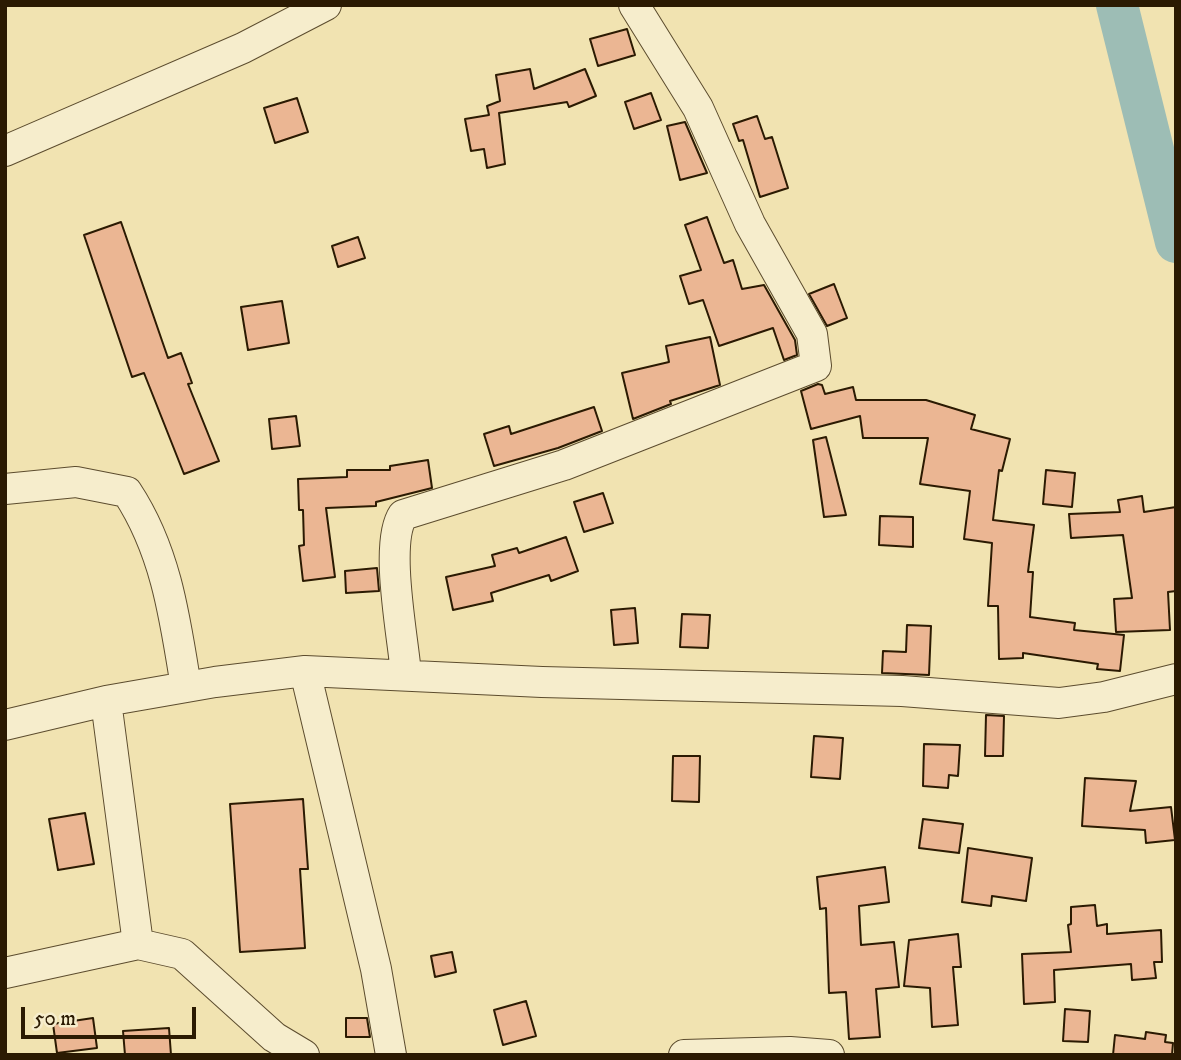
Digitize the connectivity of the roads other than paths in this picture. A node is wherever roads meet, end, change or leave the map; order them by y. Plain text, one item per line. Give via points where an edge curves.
1 (326, 5) edge
2 (635, 5) edge
3 (5, 152) edge
4 (5, 489) edge
5 (305, 671) junction
6 (406, 674) junction
7 (1176, 679) edge
8 (186, 687) junction
9 (106, 701) junction
10 (5, 725) edge
11 (138, 944) junction
12 (5, 973) edge
13 (304, 1055) edge
14 (391, 1055) edge
15 (684, 1055) edge
16 (829, 1055) edge

1 - 3 street via 243,48
2 - 6 street via 698,108 750,224 812,334 816,366 564,465 403,515 395,527 394,550
4 - 8 street via 76,482 127,492 147,522 162,563
5 - 6 street
5 - 8 street
5 - 14 street via 376,969
6 - 7 street via 902,691 1059,703
8 - 9 street
9 - 10 street
9 - 11 street
11 - 12 street
11 - 13 street via 182,954 274,1037
15 - 16 street

